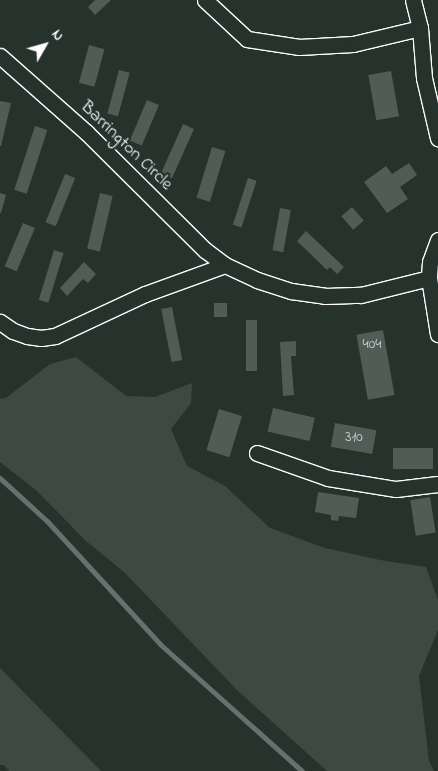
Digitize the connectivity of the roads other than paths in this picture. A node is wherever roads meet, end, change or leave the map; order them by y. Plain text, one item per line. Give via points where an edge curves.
1 (205, 0) edge
2 (414, 0) edge
3 (420, 28) junction
4 (0, 56) edge
5 (438, 138) edge
6 (438, 240) edge
7 (225, 265) junction
8 (429, 278) junction
9 (0, 322) edge
10 (438, 334) edge
11 (257, 453) dead end
12 (438, 484) edge

1 - 3 street via 247,40 299,47 353,44
2 - 3 street
3 - 5 street via 424,78
4 - 7 street, Barrington Circle via 92,138 205,250
6 - 8 street via 430,262
7 - 8 street, Barrington Circle via 291,291 325,296 361,296
7 - 9 street via 145,294 55,336 26,336
8 - 10 street
11 - 12 street via 328,478 396,489

